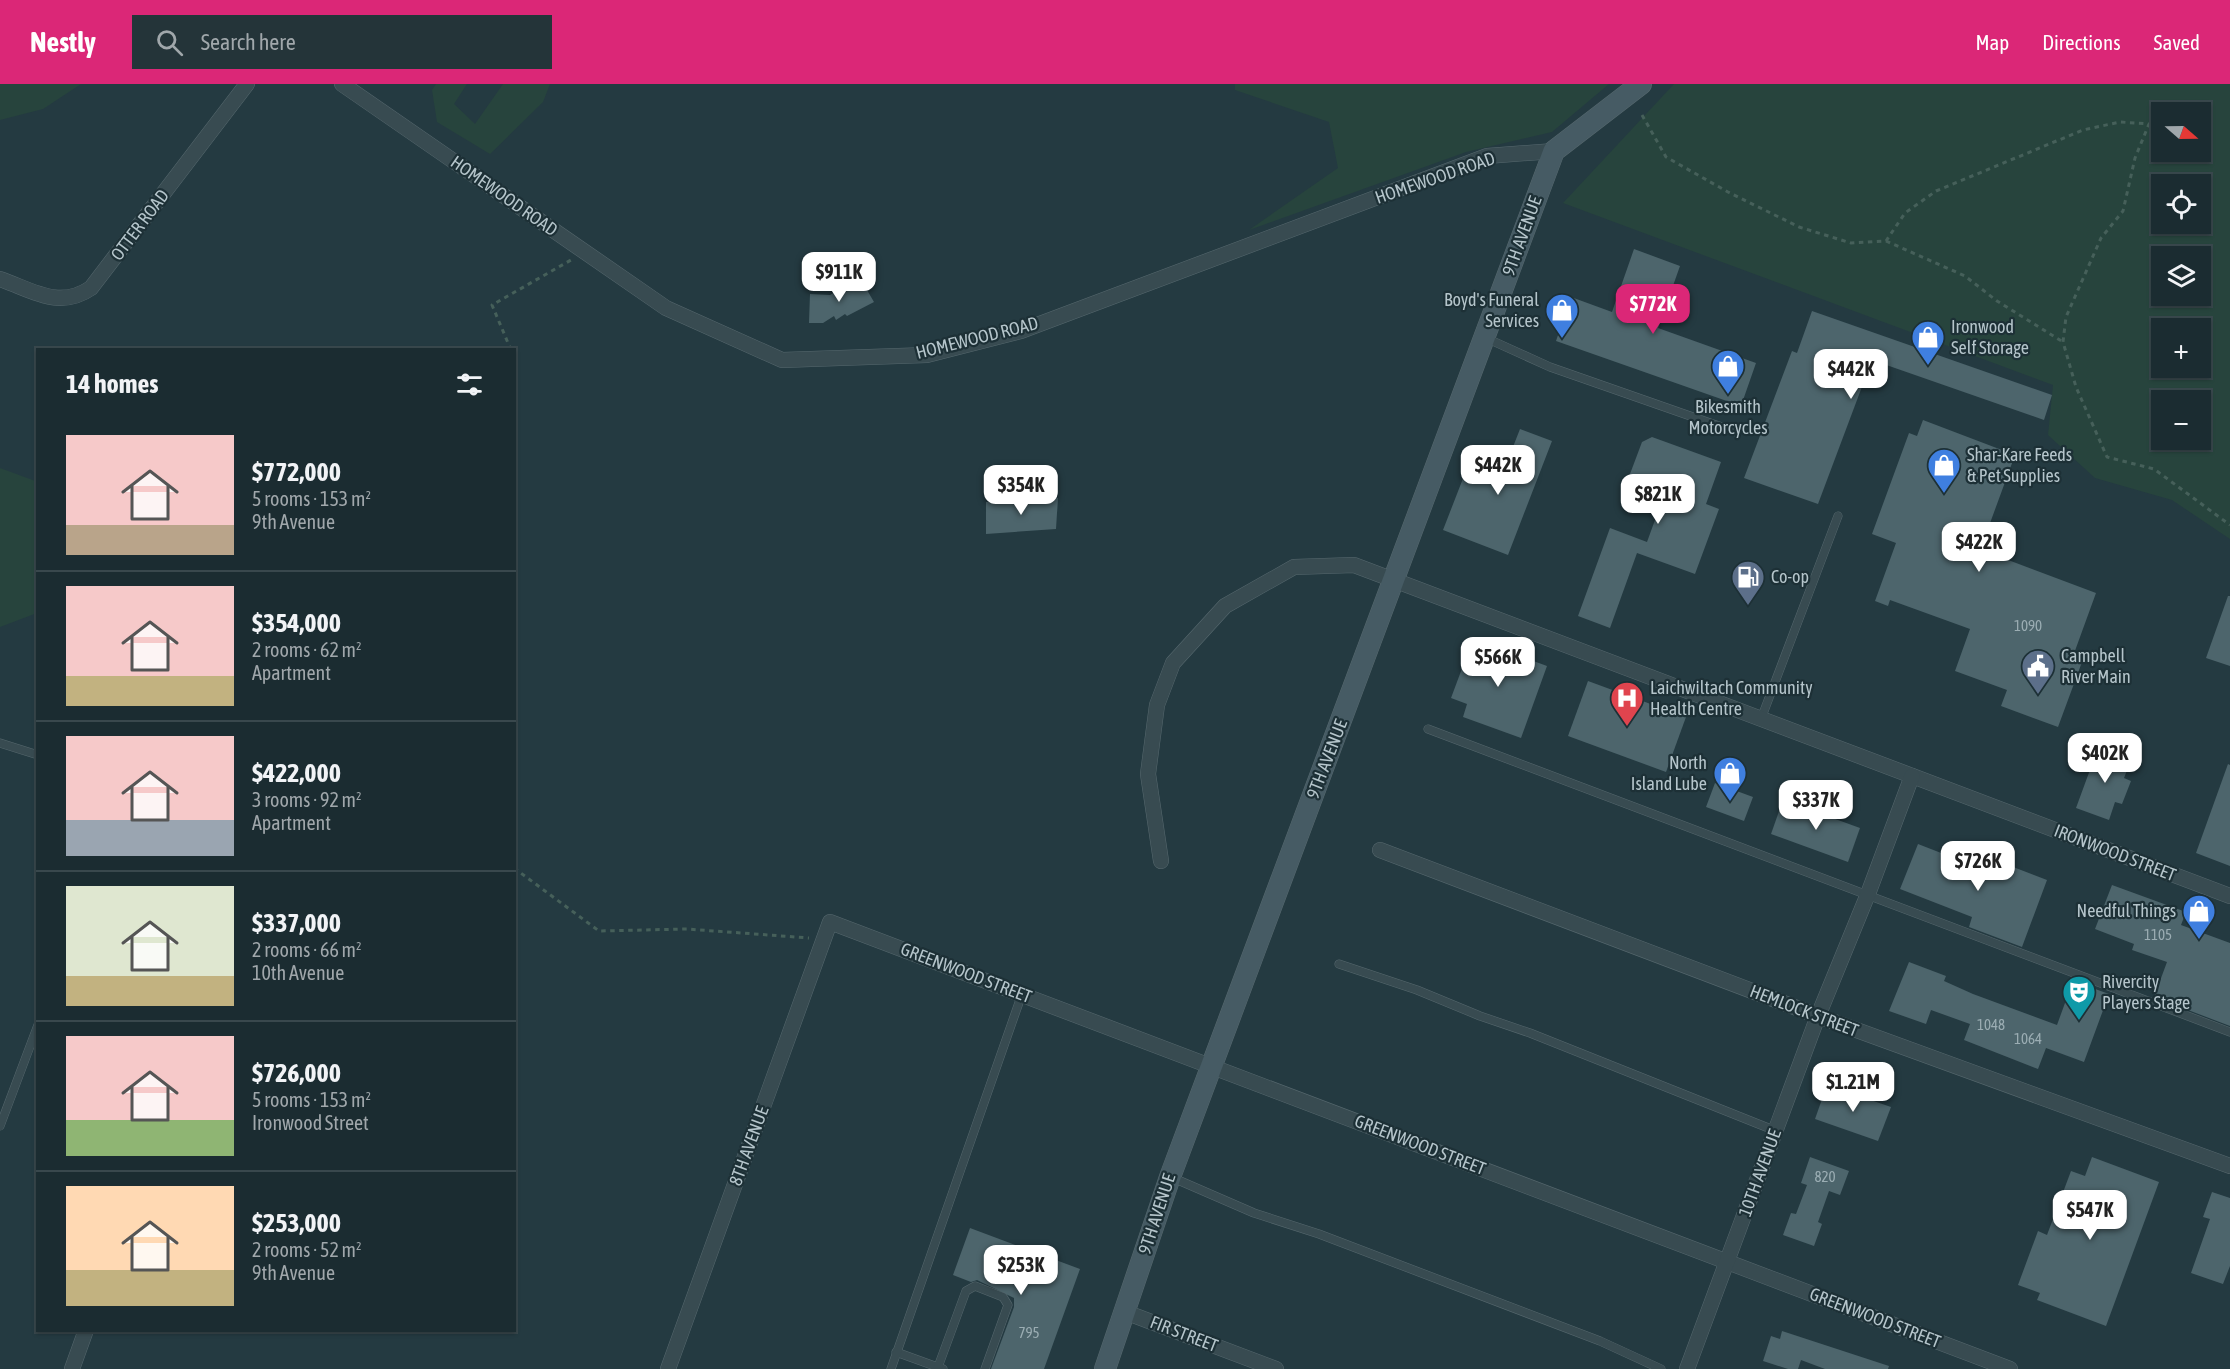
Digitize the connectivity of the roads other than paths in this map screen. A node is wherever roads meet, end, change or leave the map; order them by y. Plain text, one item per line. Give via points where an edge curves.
1 (247, 84) edge
2 (342, 84) edge
3 (1641, 84) edge
4 (1554, 151) junction
5 (0, 279) edge
6 (1485, 337) junction
7 (1736, 432) dead end
8 (1838, 516) dead end
9 (1395, 580) junction
10 (1761, 719) junction
11 (1428, 729) dead end
12 (0, 743) edge
13 (36, 754) edge
14 (1912, 776) junction
15 (1380, 850) dead end
16 (1161, 861) dead end
17 (1868, 894) junction
18 (2230, 896) edge
19 (830, 922) joint
20 (1339, 964) dead end
21 (1022, 994) junction
22 (1818, 1016) junction
23 (36, 1030) edge
24 (2230, 1032) edge
25 (1211, 1066) junction
26 (0, 1126) edge
27 (1776, 1131) junction
28 (2230, 1166) edge
29 (1170, 1177) junction
30 (1728, 1262) junction
31 (1125, 1312) junction
32 (85, 1332) edge
33 (896, 1353) junction
34 (940, 1368) edge
35 (72, 1369) edge
36 (668, 1369) edge
37 (891, 1369) edge
38 (985, 1369) edge
39 (1105, 1369) edge
40 (1276, 1369) edge
41 (1661, 1369) edge
42 (1687, 1369) edge
43 (2010, 1369) edge

1 - 5 street, OTTER ROAD via 91,288 65,300
2 - 4 street, HOMEWOOD ROAD via 666,308 782,360 927,355 1021,331 1487,156
3 - 4 main road
4 - 6 main road, 9TH AVENUE
6 - 7 lane via 1550,367
6 - 9 main road, 9TH AVENUE
8 - 10 lane
9 - 10 street, IRONWOOD STREET
9 - 16 street, IRONWOOD STREET via 1354,565 1294,567 1226,606 1187,646 1173,663 1157,705 1150,750 1148,774
9 - 25 main road, 9TH AVENUE
10 - 14 street, IRONWOOD STREET
11 - 17 lane
12 - 13 lane
14 - 17 street, 10TH AVENUE
14 - 18 street, IRONWOOD STREET
15 - 22 street, HEMLOCK STREET
17 - 22 street, 10TH AVENUE
17 - 24 lane
19 - 21 street, GREENWOOD STREET
19 - 36 street, 8TH AVENUE
20 - 27 lane via 1530,1033
21 - 25 street, GREENWOOD STREET
21 - 33 lane
22 - 27 street, 10TH AVENUE
22 - 28 street, HEMLOCK STREET
23 - 26 lane
25 - 29 main road, 9TH AVENUE
25 - 30 street, GREENWOOD STREET
27 - 30 street, 10TH AVENUE
29 - 31 main road, 9TH AVENUE
29 - 41 lane via 1254,1213 1600,1341
30 - 42 street, 10TH AVENUE
30 - 43 street, GREENWOOD STREET
31 - 39 main road, 9TH AVENUE
31 - 40 street, FIR STREET
32 - 35 street
33 - 34 lane
33 - 37 lane
34 - 38 lane via 966,1291 975,1286 1003,1297 1008,1305

